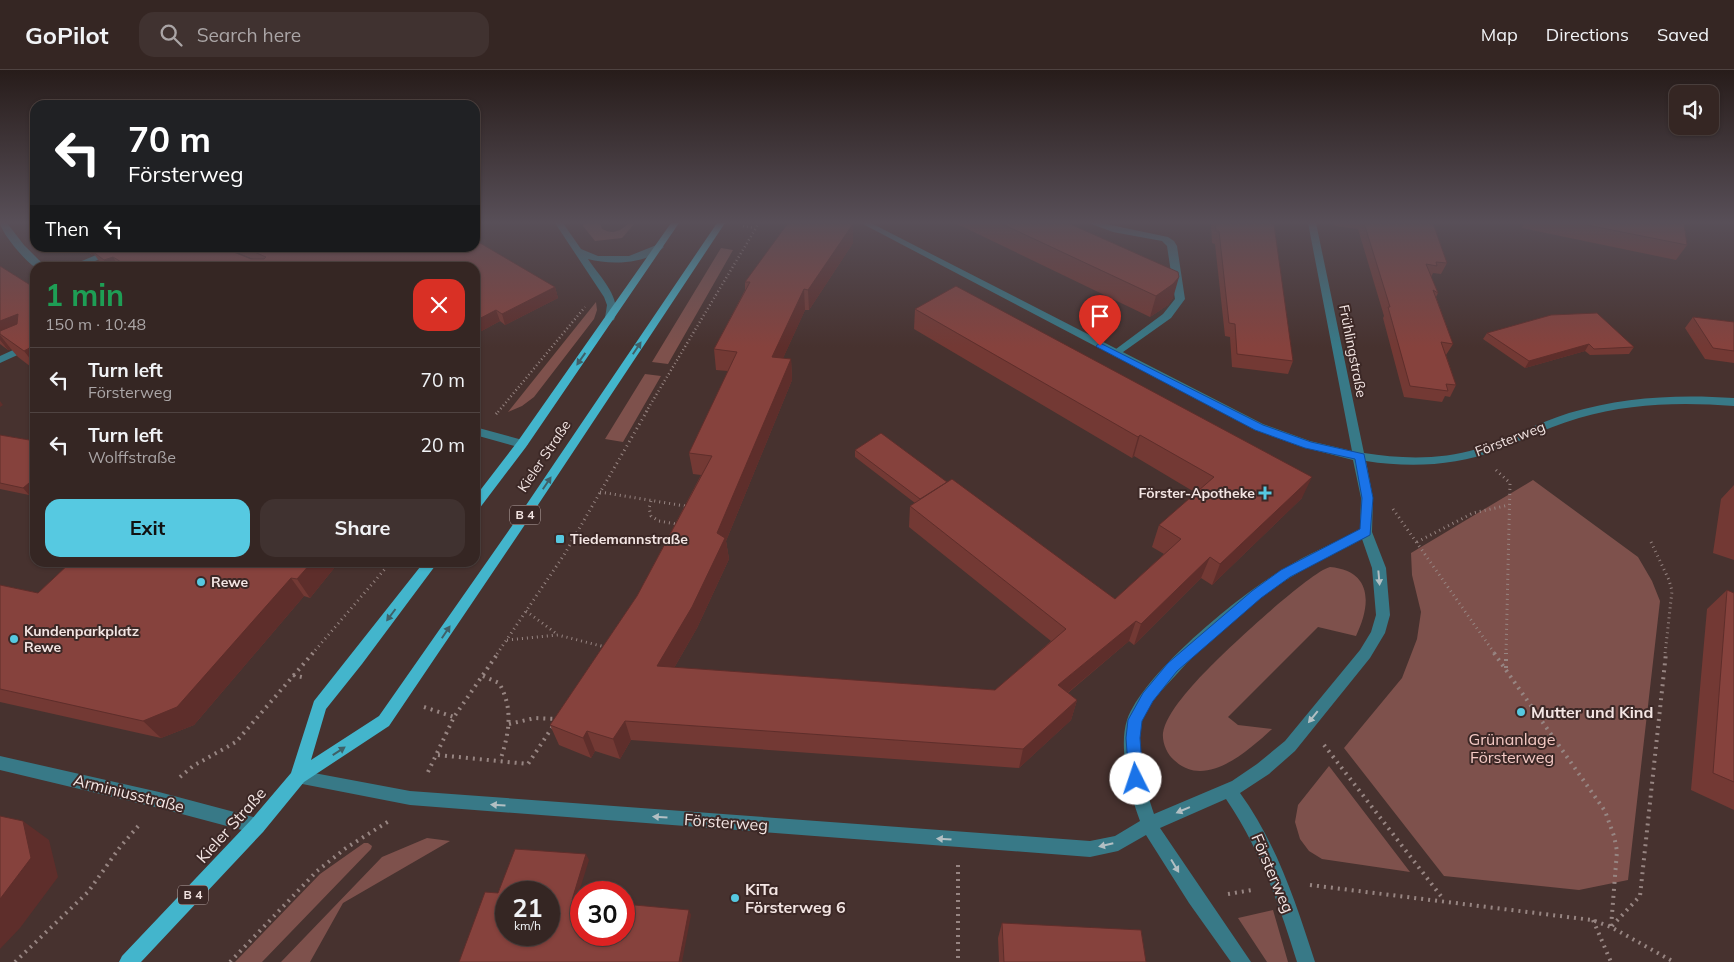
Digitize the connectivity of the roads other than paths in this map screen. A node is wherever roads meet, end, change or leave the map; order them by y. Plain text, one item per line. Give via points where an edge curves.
1 (587, 265) edge
2 (647, 265) edge
3 (693, 265) edge
4 (946, 265) edge
5 (1175, 265) edge
6 (1321, 265) edge
7 (610, 318) junction
8 (30, 345) edge
9 (1116, 354) junction
10 (0, 360) edge
11 (1734, 402) edge
12 (480, 432) edge
13 (522, 444) junction
14 (1360, 456) junction
15 (480, 499) edge
16 (1366, 532) junction
17 (428, 567) edge
18 (0, 763) edge
19 (298, 777) junction
20 (1229, 790) junction
21 (1150, 824) junction
22 (257, 826) junction
23 (128, 962) edge
24 (1242, 962) edge
25 (1306, 962) edge

1 - 7 street via 609,298 612,305
2 - 7 main road, Kieler Straße
19 -> 3 main road, Kieler Straße / B 4 via 384,721
4 - 9 street
5 - 9 street via 1180,299 1167,316
6 - 14 street, Frühlingstraße
7 -> 13 main road, Kieler Straße
8 - 10 street
9 - 14 street via 1259,427 1309,446
11 - 14 street, Försterweg via 1669,400 1609,406 1553,422 1477,453 1432,460
12 - 13 street
13 - 15 main road, Kieler Straße
14 - 16 street, Försterweg via 1367,498
16 -> 20 street, Försterweg via 1378,568 1383,615 1378,633 1365,654 1290,746 1263,769
16 - 21 street via 1286,574 1257,595 1173,667 1148,697 1135,720 1133,738 1136,779
17 -> 19 main road, Kieler Straße / B 4 via 319,706
18 - 22 street, Arminiusstraße
21 -> 19 street, Försterweg via 1118,843 1090,849 410,798
19 - 22 main road, Kieler Straße / B 4
20 -> 21 street, Försterweg
20 - 25 street, Försterweg via 1256,832 1281,885
21 -> 24 street via 1195,900
22 - 23 main road, Kieler Straße / B 4

